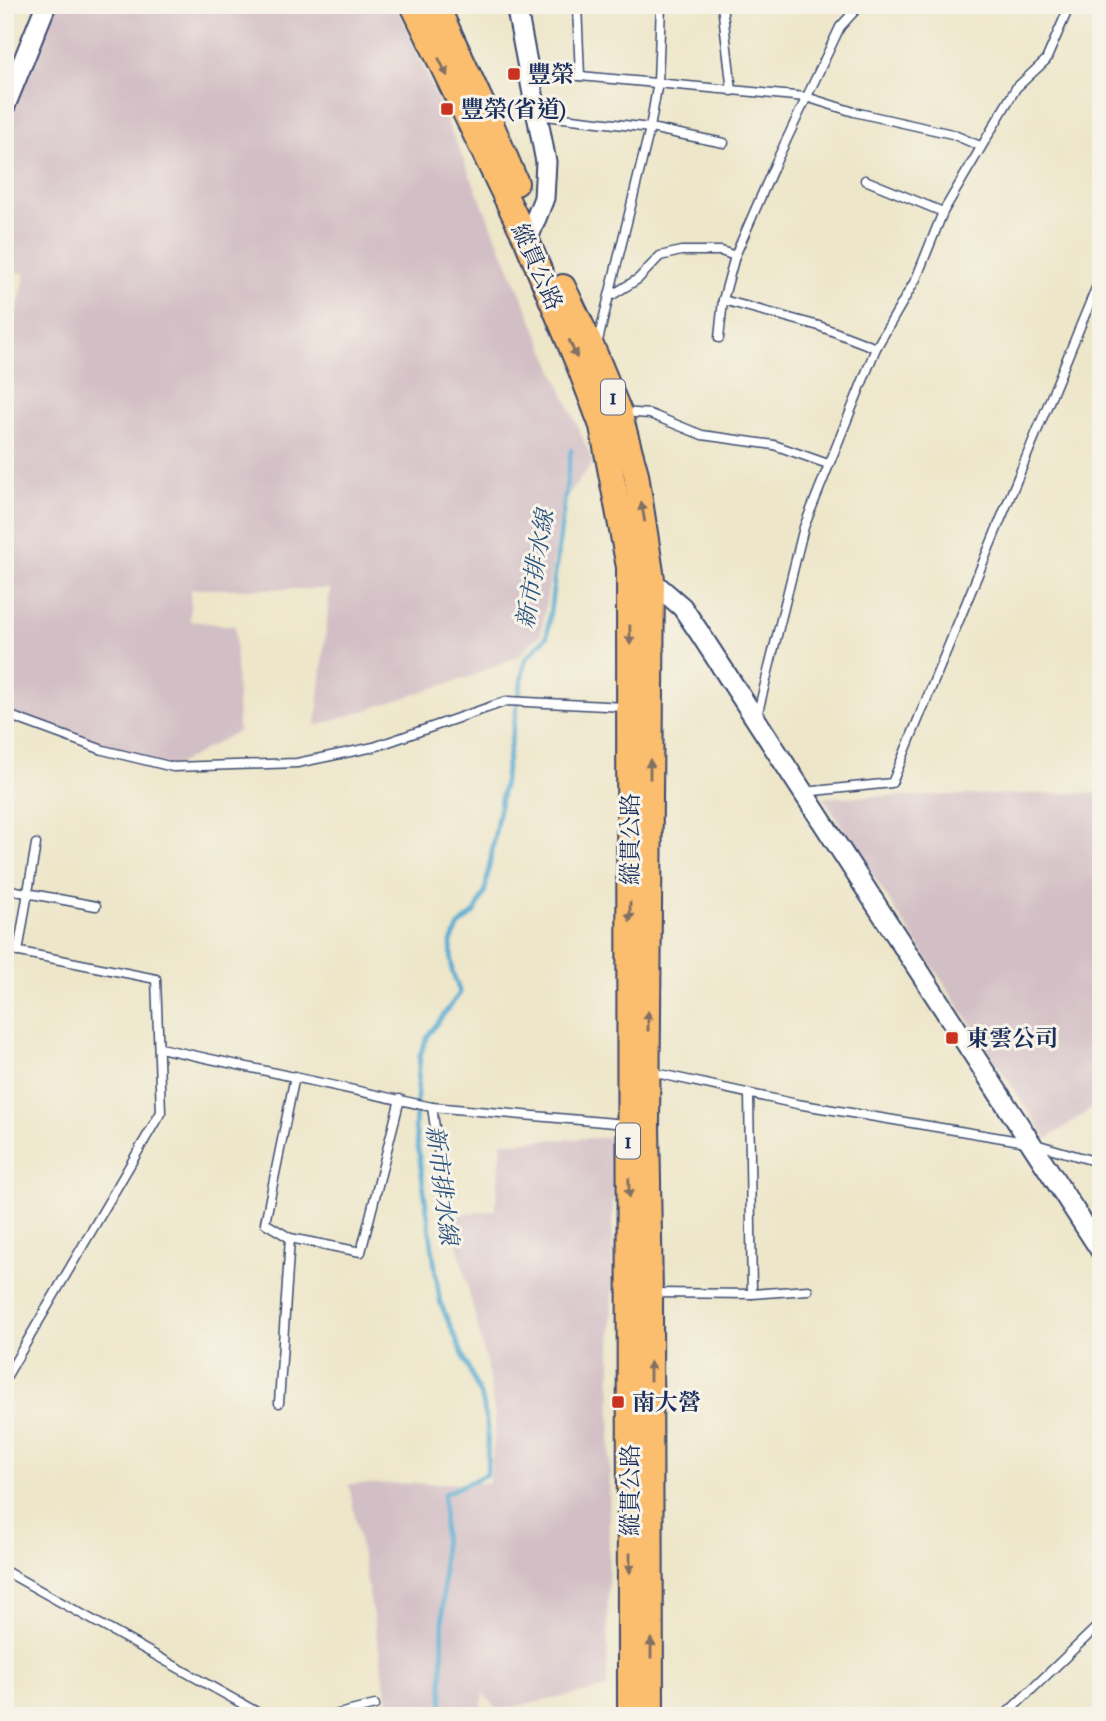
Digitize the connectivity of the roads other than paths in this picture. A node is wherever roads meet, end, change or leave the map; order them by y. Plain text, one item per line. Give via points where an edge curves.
1 (46, 5) edge
2 (413, 5) edge
3 (436, 5) edge
4 (516, 5) edge
5 (577, 5) edge
6 (662, 5) edge
7 (722, 5) edge
8 (860, 5) edge
9 (1070, 5) edge
10 (528, 75) junction
11 (580, 76) junction
12 (658, 82) junction
13 (732, 91) junction
14 (806, 97) junction
15 (5, 106) edge
16 (537, 116) junction
17 (650, 128) junction
18 (724, 144) dead end
19 (980, 146) junction
20 (865, 180) dead end
21 (943, 212) junction
22 (530, 234) junction
23 (735, 256) junction
24 (1101, 276) edge
25 (609, 297) junction
26 (723, 300) junction
27 (719, 338) dead end
28 (876, 348) junction
29 (595, 354) junction
30 (619, 412) junction
31 (828, 464) junction
32 (629, 567) junction
33 (652, 579) junction
34 (641, 707) junction
35 (5, 714) edge
36 (756, 721) junction
37 (804, 792) junction
38 (36, 845) dead end
39 (5, 888) edge
40 (28, 892) junction
41 (96, 906) dead end
42 (5, 949) edge
43 (18, 951) junction
44 (160, 1048) junction
45 (648, 1071) junction
46 (295, 1076) junction
47 (749, 1094) junction
48 (400, 1099) junction
49 (432, 1107) junction
50 (638, 1125) junction
51 (1032, 1143) junction
52 (1101, 1163) edge
53 (450, 1231) dead end
54 (290, 1238) junction
55 (1101, 1251) edge
56 (808, 1290) dead end
57 (640, 1293) junction
58 (752, 1294) junction
59 (5, 1378) edge
60 (279, 1403) dead end
61 (5, 1571) edge
62 (1101, 1623) edge
63 (375, 1704) dead end
64 (264, 1716) edge
65 (330, 1716) edge
66 (630, 1716) edge
67 (651, 1716) edge
68 (1004, 1716) edge

1 - 15 street
2 -> 22 main road, 縱貫公路 / 1
3 - 22 main road, 縱貫公路 / 1 via 489,119
4 - 10 street
5 - 11 lane
6 - 12 lane
7 - 13 lane
8 - 14 lane via 840,27
9 - 19 lane via 1046,60 1016,88
10 - 11 lane
10 - 16 street
11 - 12 lane
12 - 13 lane
12 - 17 lane
13 - 14 lane
14 - 19 lane via 952,134
14 - 23 lane
16 - 17 lane
16 - 22 street via 546,174 544,198
17 - 18 lane
17 - 25 lane
19 - 21 lane
20 - 21 lane
21 - 28 lane via 916,279
22 - 29 main road, 縱貫公路 / 1
22 -> 32 main road, 縱貫公路 / 1 via 602,426
23 - 25 lane via 721,251 681,251 660,256 639,279
23 - 26 lane
24 - 37 lane via 892,783
25 - 29 lane
26 - 27 lane
26 - 28 lane via 818,326
28 - 31 lane
29 - 30 main road, 縱貫公路 / 1
30 - 31 lane via 650,414 702,435 774,445
33 -> 30 main road, 縱貫公路 / 1 via 636,474
31 - 36 lane via 804,527
32 - 33 street
32 -> 34 main road, 縱貫公路 / 1
33 - 34 main road, 縱貫公路 / 1
33 - 36 street via 688,615
34 - 35 lane via 507,701 374,747 297,763 173,767 103,750
45 -> 34 main road, 縱貫公路 / 1
34 -> 50 main road, 縱貫公路 / 1
36 - 37 street
37 - 51 street
38 - 40 lane
39 - 40 lane
40 - 41 lane
40 - 43 lane
42 - 43 lane
43 - 44 lane via 156,979
44 - 46 lane
44 - 59 lane via 161,1112
45 - 47 lane
45 - 50 main road, 縱貫公路 / 1
46 - 48 lane
46 - 54 lane via 265,1223
47 - 51 lane
47 - 58 lane
48 - 49 lane
48 - 54 lane via 361,1252
49 - 50 lane
49 - 53 lane
50 - 57 main road, 縱貫公路 / 1
51 - 52 lane
51 - 55 street
54 - 60 lane
56 - 58 lane
57 - 58 lane
57 -> 66 main road, 縱貫公路 / 1
67 -> 57 main road, 縱貫公路 / 1
61 - 64 lane
62 - 68 lane
63 - 65 lane

